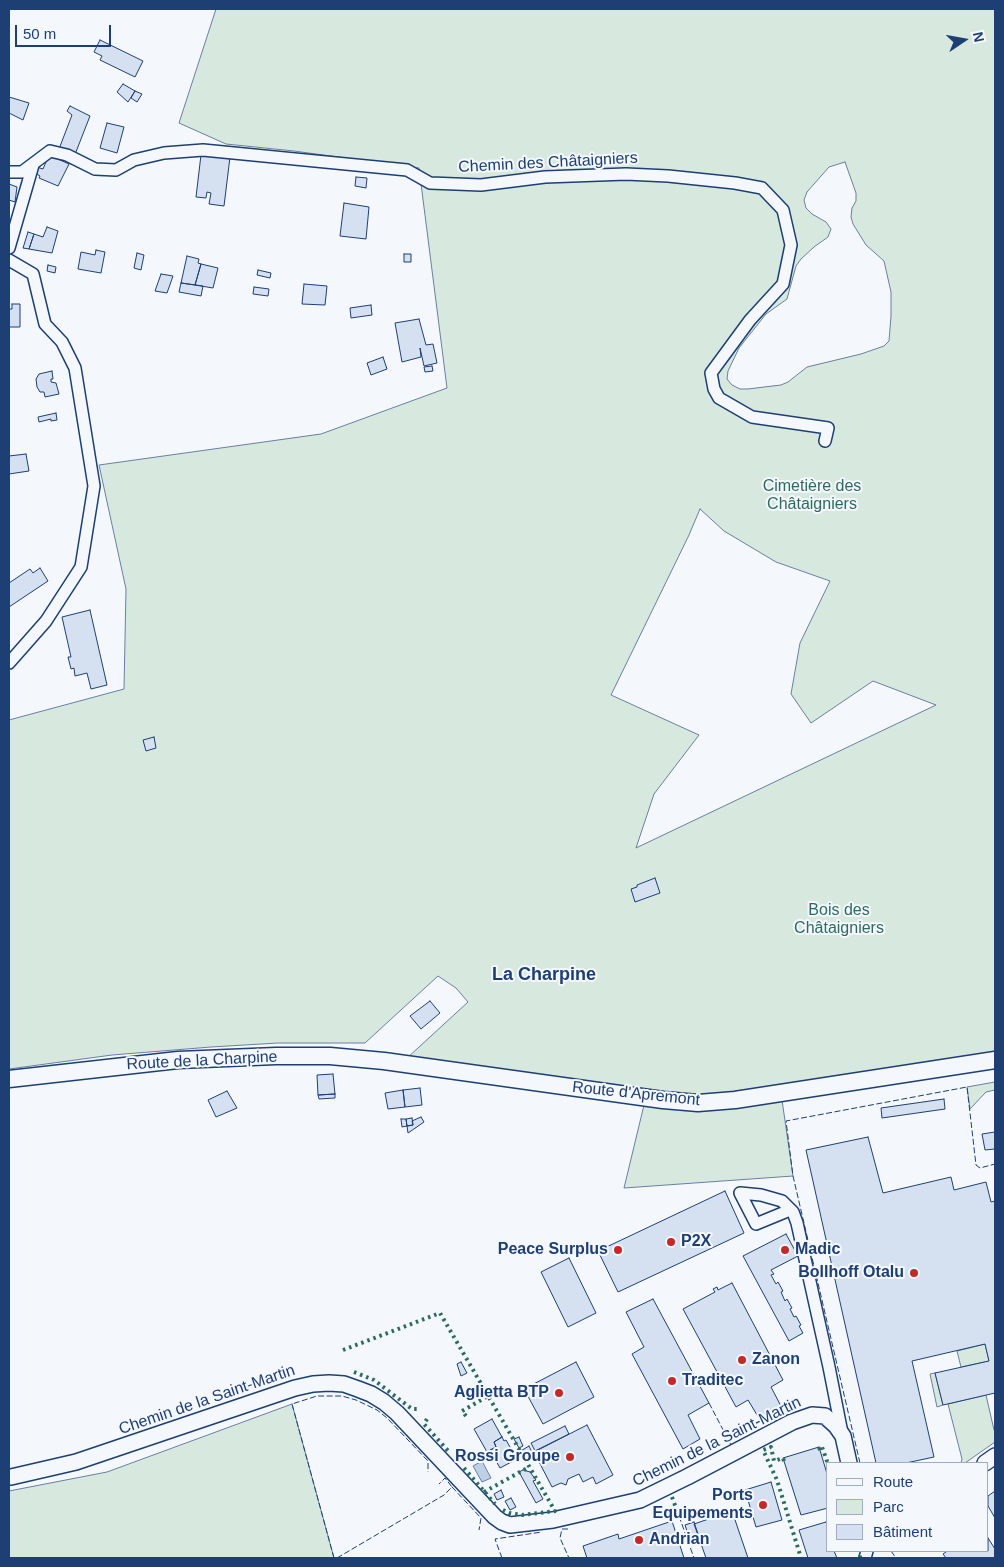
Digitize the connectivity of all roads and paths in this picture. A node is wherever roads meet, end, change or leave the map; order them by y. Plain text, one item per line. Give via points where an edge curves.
1 (33, 165) junction
2 (9, 172) edge
3 (9, 248) edge
4 (9, 260) edge
5 (825, 441) dead end
6 (9, 663) edge
7 (995, 1060) edge
8 (396, 1063) joint
9 (9, 1079) edge
10 (790, 1210) dead end
11 (842, 1436) junction
12 (848, 1462) edge
13 (10, 1477) edge

1 - 2 street, Chemin des Châtaigniers via 22,172
1 - 3 street
1 - 5 street, Chemin des Châtaigniers via 50,151 96,169 116,170 134,160 164,153 203,150 407,170 430,183 481,186 544,177 626,174 762,188 783,210 791,244 783,284 750,320 711,372 714,389 719,398 752,417 828,428
4 - 6 street via 33,274 45,324 62,342 75,368 94,486 81,567 46,621
7 - 8 main road, Route d'Apremont via 698,1103
8 - 9 main road, Route de la Charpine via 330,1056 178,1060
10 - 11 street, Chemin de la Saint-Martin via 797,1223
11 - 12 street, Chemin de la Saint-Martin
11 - 13 street, Chemin de la Saint-Martin via 825,1416 812,1415 792,1422 640,1500 553,1520 510,1525 495,1517 384,1402 344,1384 313,1384 76,1462

